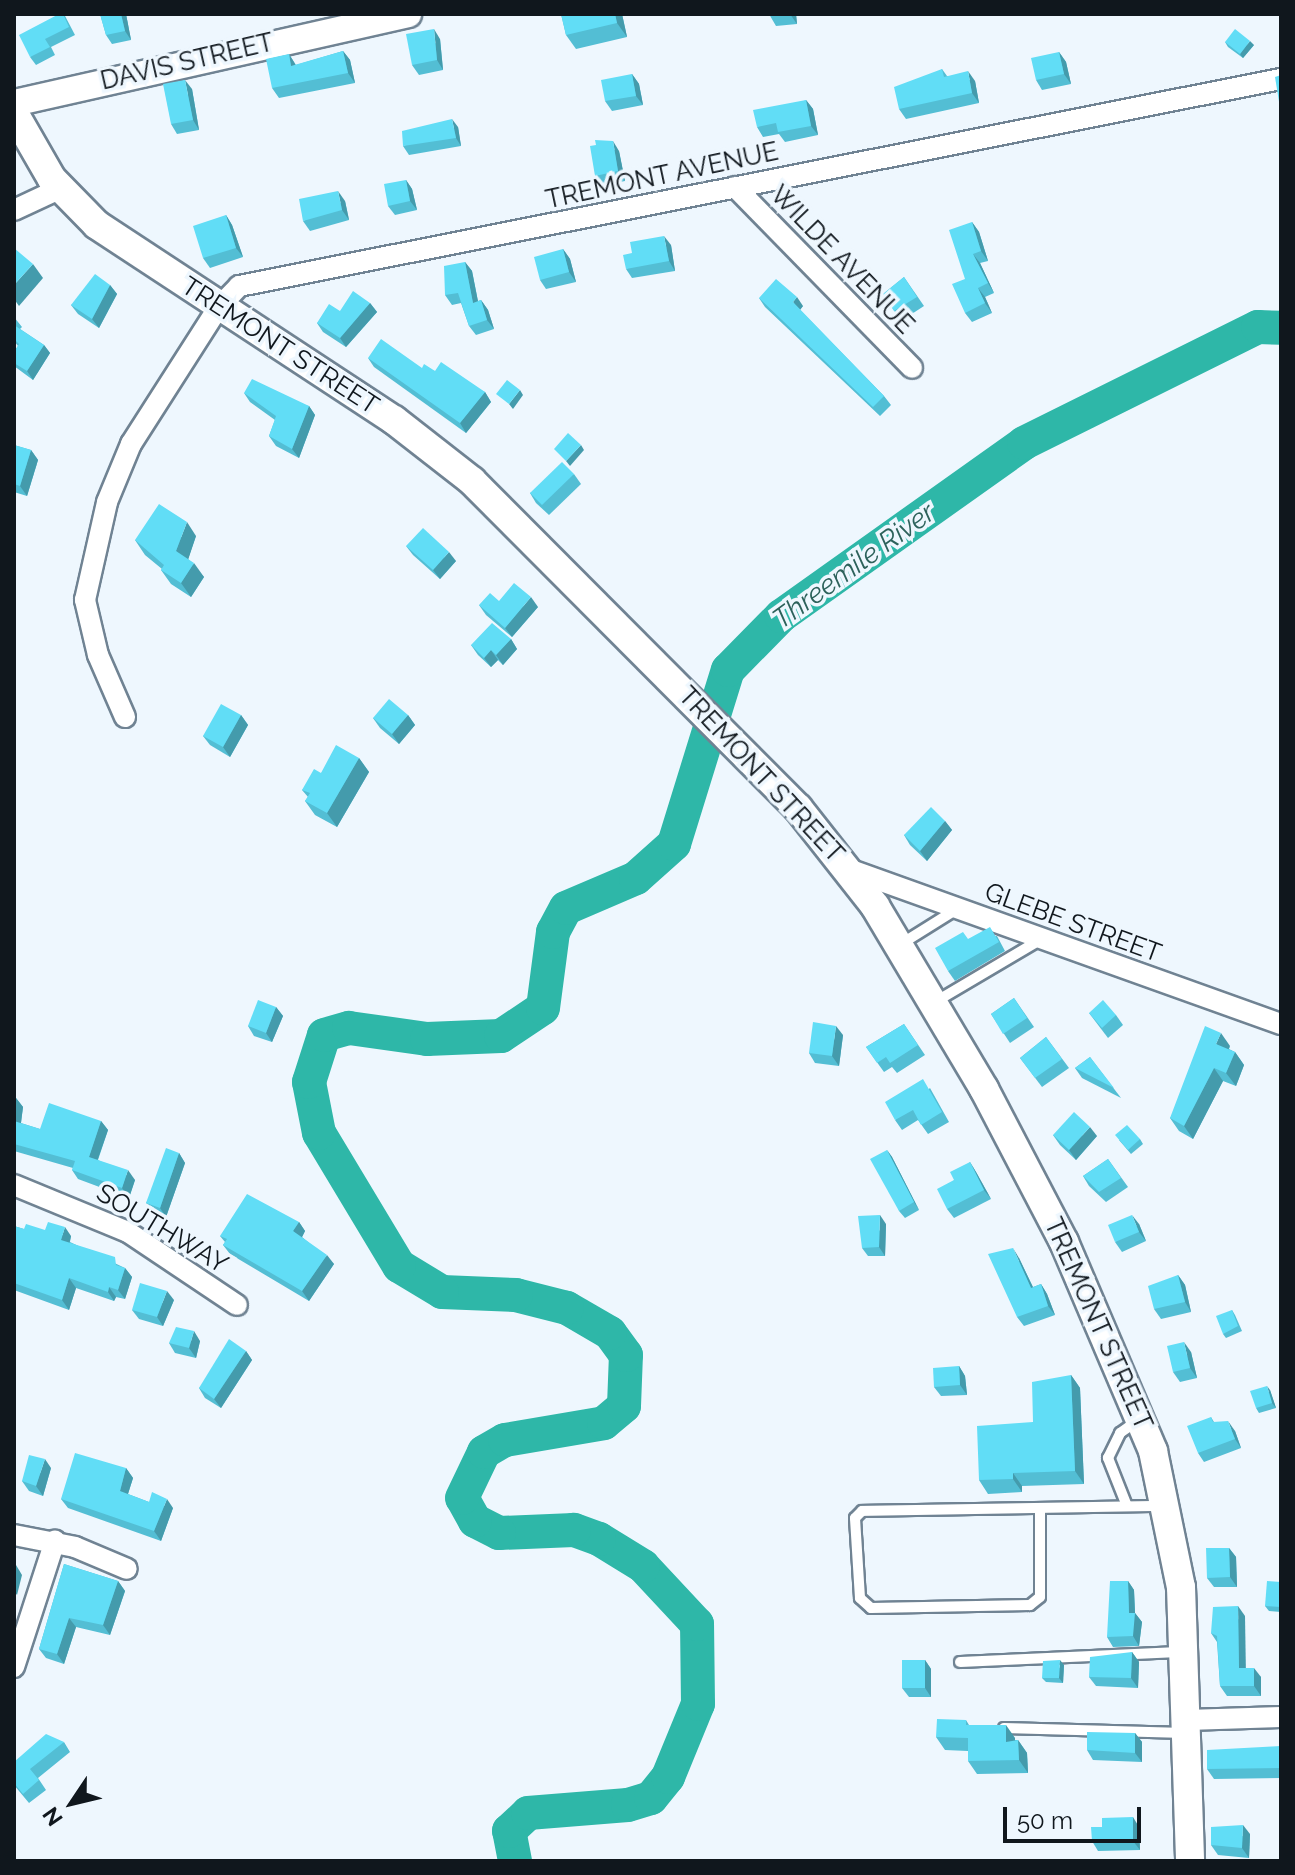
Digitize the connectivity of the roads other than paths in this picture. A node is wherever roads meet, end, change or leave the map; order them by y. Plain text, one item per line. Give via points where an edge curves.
1 (408, 14) edge
2 (1281, 79) edge
3 (14, 103) edge
4 (14, 113) edge
5 (735, 187) junction
6 (59, 189) junction
7 (14, 210) edge
8 (218, 308) junction
9 (912, 368) dead end
10 (125, 717) dead end
11 (847, 869) junction
12 (957, 909) junction
13 (1040, 940) junction
14 (900, 944) junction
15 (934, 1002) junction
16 (1281, 1024) edge
17 (14, 1185) edge
18 (237, 1305) dead end
19 (1141, 1417) junction
20 (1168, 1505) junction
21 (1127, 1506) junction
22 (1040, 1508) junction
23 (14, 1535) edge
24 (55, 1541) junction
25 (127, 1569) dead end
26 (1185, 1651) junction
27 (960, 1662) dead end
28 (14, 1667) edge
29 (1281, 1717) edge
30 (1187, 1726) junction
31 (1004, 1728) edge
32 (1190, 1861) edge

1 - 3 street, DAVIS STREET
2 - 5 street, TREMONT AVENUE
4 - 6 main road, TREMONT STREET
5 - 8 street, TREMONT AVENUE via 249,282
5 - 9 street, WILDE AVENUE
6 - 7 street
6 - 8 main road, TREMONT STREET via 105,231
8 - 10 street, TREMONT AVENUE via 126,454 107,502 87,584 91,635
8 - 11 main road, TREMONT STREET via 448,461 673,680
11 - 12 street, GLEBE STREET
11 - 14 main road, TREMONT STREET
12 - 13 street, GLEBE STREET
12 - 14 lane
13 - 15 lane
13 - 16 street, GLEBE STREET
14 - 15 main road, TREMONT STREET
15 - 19 main road, TREMONT STREET via 1064,1242
17 - 18 street, SOUTHWAY via 128,1232
19 - 20 main road, TREMONT STREET
19 - 21 lane via 1120,1433 1108,1458
20 - 21 lane
20 - 26 main road, TREMONT STREET
21 - 22 lane
22 - 22 lane via 862,1511 855,1518 860,1598 871,1608 1030,1605 1040,1597
23 - 24 street
24 - 25 street
24 - 28 street
26 - 27 lane
26 - 30 main road, TREMONT STREET
29 - 30 street
30 - 31 lane
30 - 32 main road, TREMONT STREET

